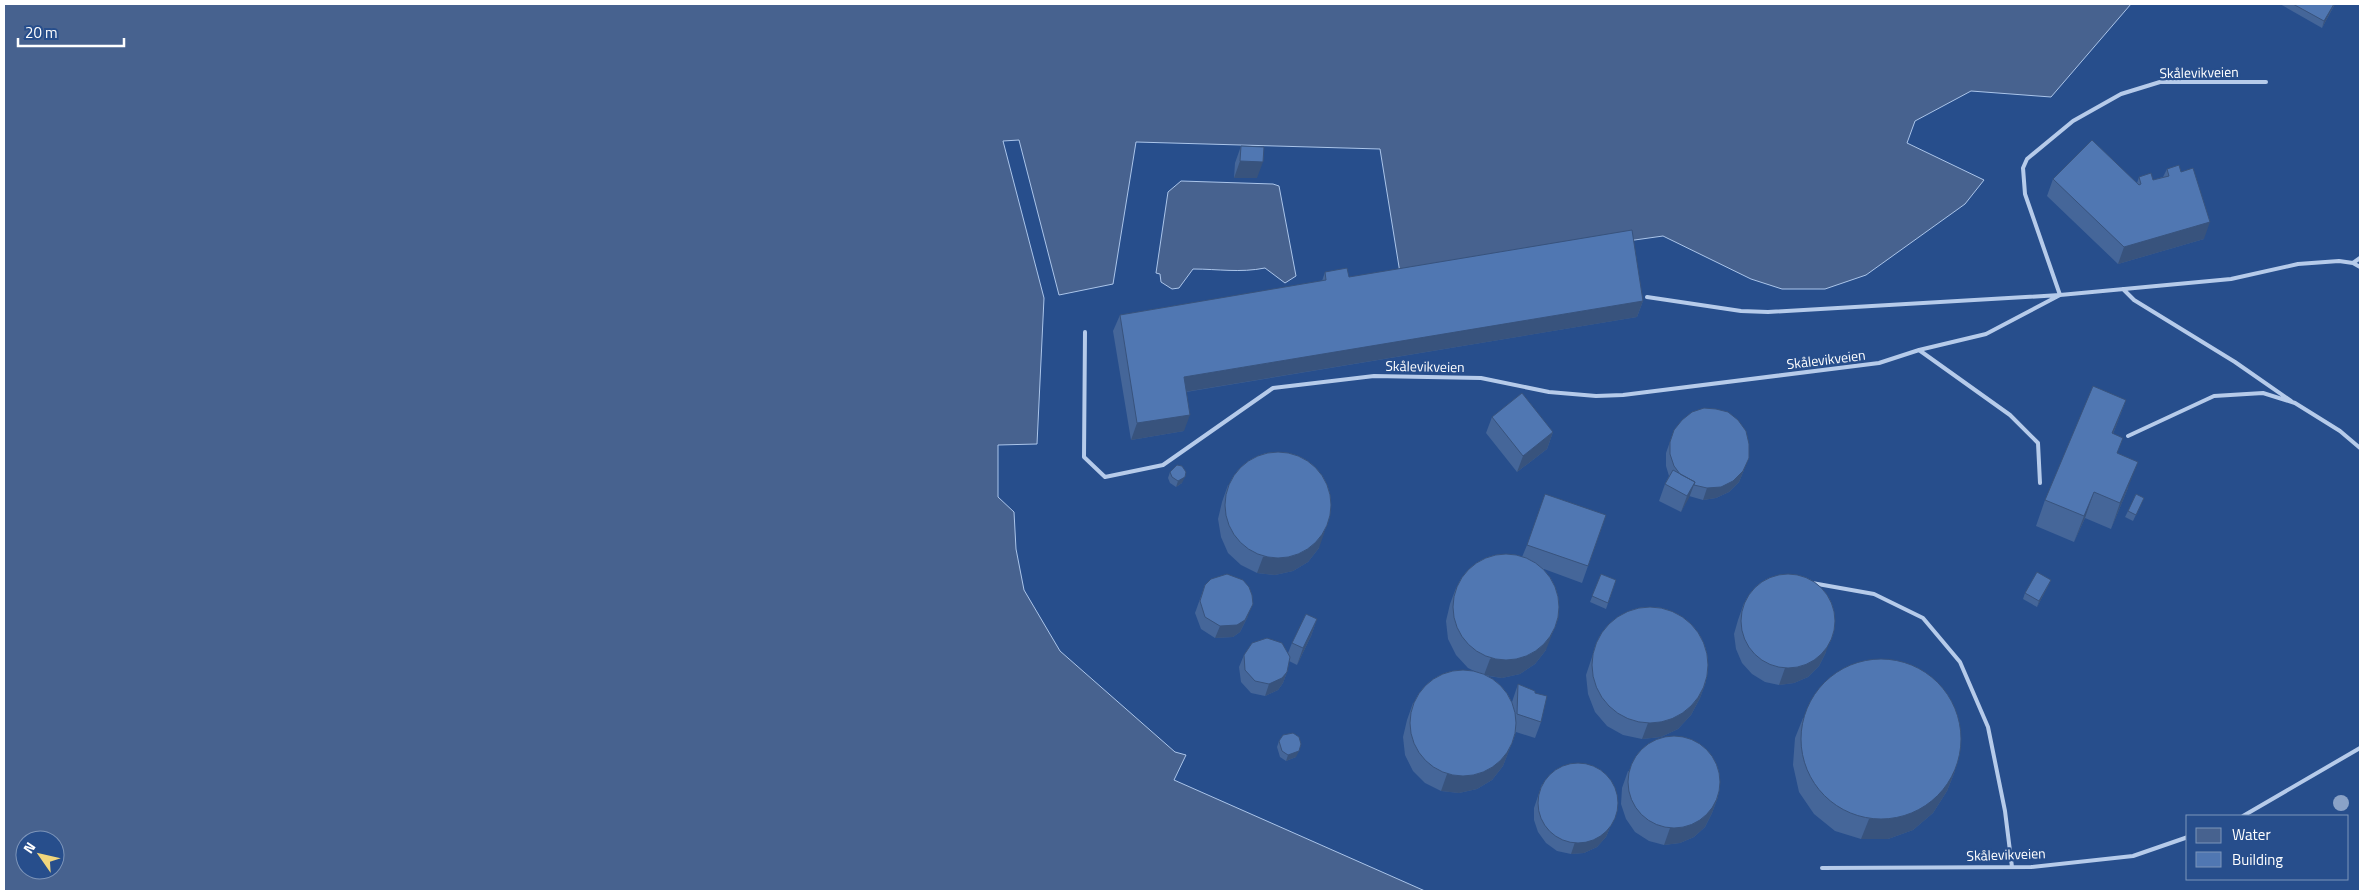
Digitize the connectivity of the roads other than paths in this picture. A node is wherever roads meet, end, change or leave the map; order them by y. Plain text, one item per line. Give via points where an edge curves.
1 (2266, 82) dead end
2 (2360, 258) edge
3 (2353, 263) junction
4 (2360, 267) edge
5 (2123, 289) junction
6 (2060, 294) junction
7 (1647, 297) dead end
8 (1085, 332) dead end
9 (1919, 350) junction
10 (2295, 403) junction
11 (2128, 436) edge
12 (2360, 448) edge
13 (2040, 483) dead end
14 (1812, 583) edge
15 (2360, 748) edge
16 (2245, 815) edge
17 (2186, 838) edge
18 (2012, 867) junction
19 (1822, 868) dead end

1 - 6 lane, Skålevikveien via 2160,82 2136,89 2073,121 2027,159 2023,168 2025,194
2 - 3 lane
3 - 4 lane, Skålevikveien
3 - 5 lane, Skålevikveien via 2298,264 2231,279
5 - 6 lane, Skålevikveien
5 - 10 lane via 2134,300
6 - 7 lane, Skålevikveien via 1768,312
6 - 9 lane, Skålevikveien via 1986,334
8 - 9 lane, Skålevikveien via 1084,458 1105,477 1163,465 1273,388 1384,376 1481,378 1549,392 1623,395 1880,363
9 - 13 lane via 2010,415 2038,443
10 - 11 lane via 2263,393 2214,396
10 - 12 lane via 2340,430
14 - 18 lane via 1874,594 1923,618 1960,662 1988,727 2005,811
15 - 16 lane
17 - 18 lane, Skålevikveien via 2133,856
18 - 19 lane, Skålevikveien

